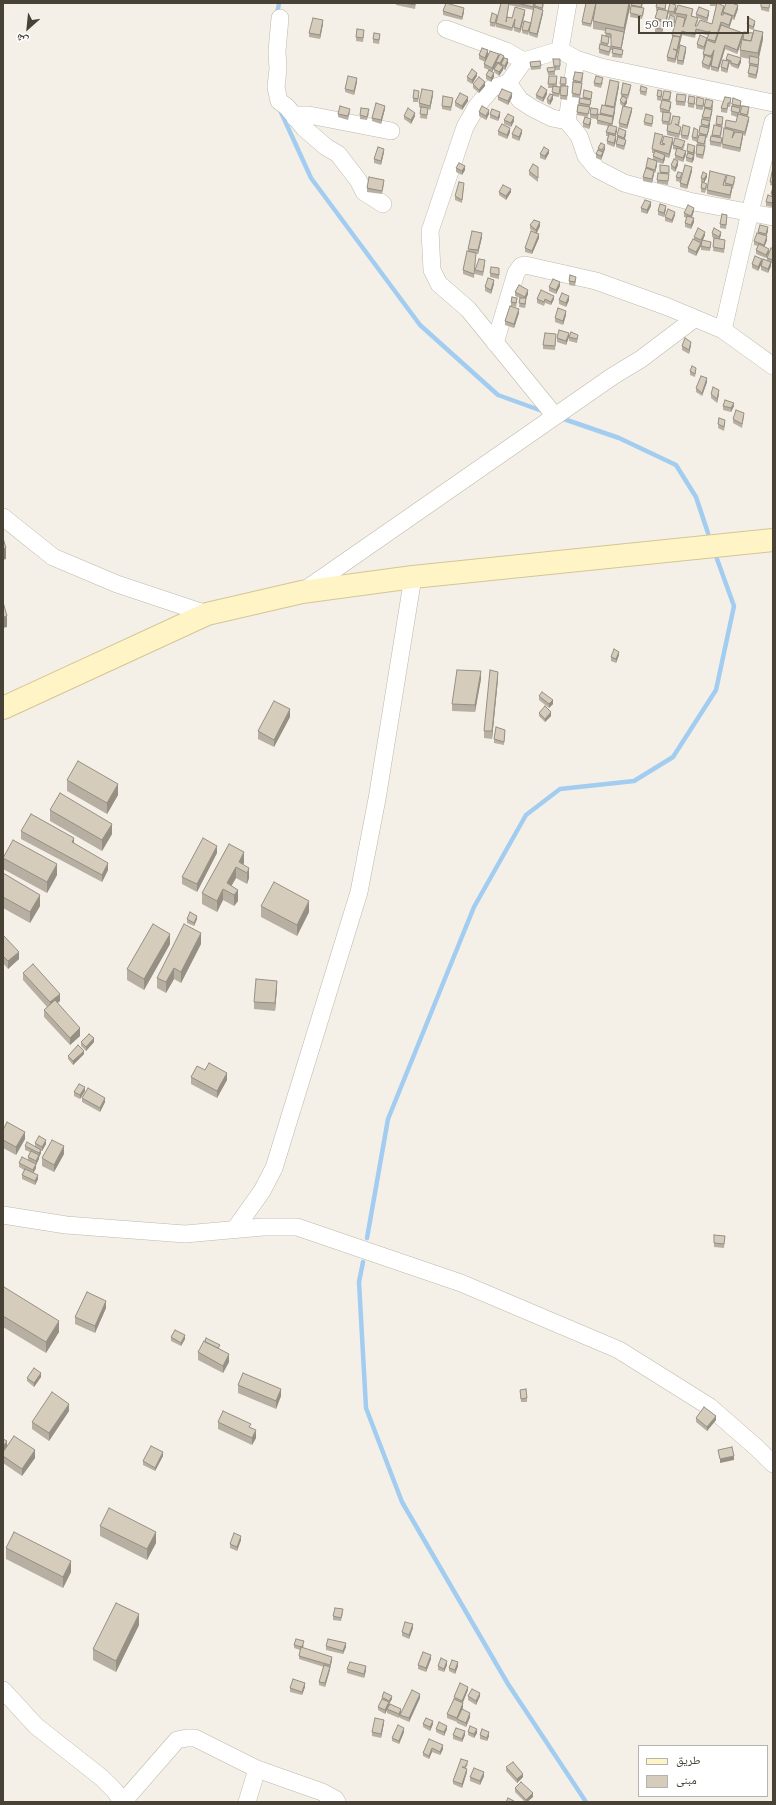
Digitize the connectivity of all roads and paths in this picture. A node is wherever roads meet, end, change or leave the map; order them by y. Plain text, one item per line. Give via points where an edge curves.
1 (568, 3) edge
2 (280, 18) dead end
3 (446, 29) dead end
4 (560, 50) junction
5 (576, 59) junction
6 (524, 61) junction
7 (508, 83) junction
8 (773, 104) edge
9 (295, 118) junction
10 (567, 121) junction
11 (773, 122) edge
12 (391, 131) dead end
13 (383, 204) dead end
14 (750, 212) junction
15 (773, 217) edge
16 (694, 319) junction
17 (723, 330) junction
18 (495, 343) junction
19 (773, 366) edge
20 (555, 416) junction
21 (3, 517) edge
22 (773, 540) edge
23 (413, 577) junction
24 (302, 592) junction
25 (207, 614) junction
26 (3, 708) edge
27 (3, 1215) edge
28 (235, 1230) junction
29 (773, 1464) edge
30 (4, 1695) edge
31 (257, 1770) junction
32 (122, 1802) edge
33 (247, 1802) edge
34 (337, 1802) edge

1 - 4 street
2 - 9 street via 276,87 279,101
3 - 6 street via 506,51
4 - 5 street
4 - 6 street
5 - 8 street via 601,67
5 - 10 street
6 - 7 street
7 - 10 street via 520,100 532,108 552,118
7 - 18 street via 492,88 483,97 464,127 430,231 432,270 435,279 468,309
9 - 12 street via 297,115 309,115
9 - 13 street via 338,154 364,192
10 - 14 street via 579,136 586,156 597,169 624,183 689,201
11 - 14 street
14 - 15 street
14 - 17 street
16 - 17 street
16 - 18 street via 596,281 525,265 516,273
16 - 20 street via 641,359
17 - 19 street
18 - 20 street
20 - 24 street
21 - 25 street via 53,557 118,584
22 - 23 street
23 - 24 street
23 - 28 street via 377,799 359,892 274,1168 262,1191
24 - 25 street
25 - 26 street
27 - 28 street via 66,1225 185,1234
28 - 29 street via 297,1227 461,1283 582,1333 619,1350 710,1407
30 - 32 street via 36,1726 102,1778
31 - 32 street via 195,1738 178,1740
31 - 33 street
31 - 34 street via 322,1792

